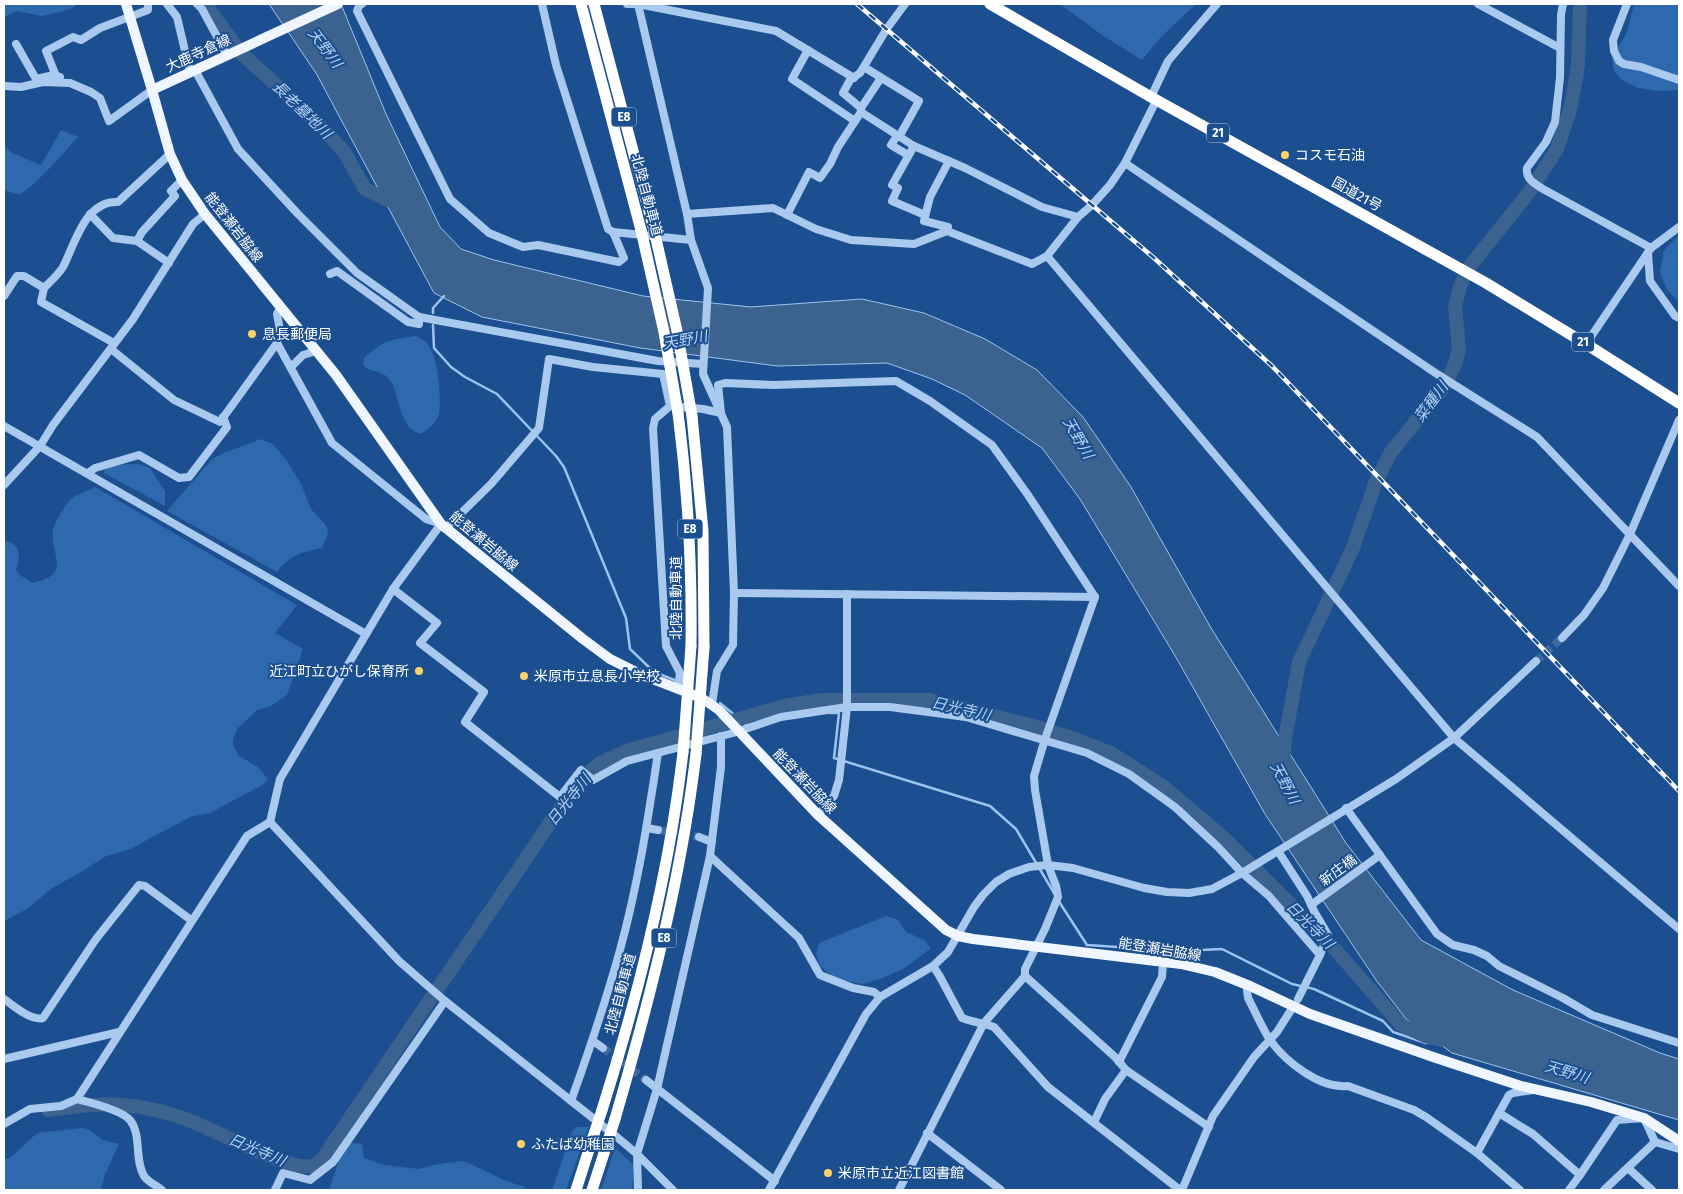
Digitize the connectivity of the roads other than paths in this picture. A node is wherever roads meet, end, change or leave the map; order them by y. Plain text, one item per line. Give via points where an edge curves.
1 (126, 4) edge
2 (148, 4) edge
3 (167, 4) edge
4 (197, 4) edge
5 (337, 4) edge
6 (362, 4) edge
7 (542, 4) edge
8 (581, 4) edge
9 (594, 4) edge
10 (627, 4) edge
11 (638, 4) edge
12 (905, 4) edge
13 (990, 4) edge
14 (1217, 4) edge
15 (1478, 4) edge
16 (1563, 4) edge
17 (1626, 4) edge
18 (130, 16) junction
19 (16, 44) dead end
20 (1560, 48) junction
21 (808, 50) junction
22 (227, 54) junction
23 (864, 67) junction
24 (193, 71) junction
25 (56, 76) junction
26 (854, 78) junction
27 (881, 78) junction
28 (1679, 80) edge
29 (70, 82) junction
30 (4, 86) edge
31 (152, 90) junction
32 (1154, 98) junction
33 (861, 110) junction
34 (855, 121) junction
35 (898, 136) junction
36 (914, 146) junction
37 (170, 154) junction
38 (908, 155) junction
39 (949, 161) junction
40 (1125, 163) junction
41 (182, 180) junction
42 (90, 214) junction
43 (205, 214) junction
44 (686, 214) junction
45 (787, 215) junction
46 (925, 215) junction
47 (1078, 217) junction
48 (1679, 227) edge
49 (947, 231) junction
50 (613, 232) junction
51 (691, 240) junction
52 (137, 241) junction
53 (1650, 251) junction
54 (1047, 256) junction
55 (169, 263) junction
56 (330, 274) dead end
57 (44, 288) junction
58 (4, 296) edge
59 (280, 308) junction
60 (420, 318) junction
61 (1679, 318) edge
62 (277, 343) junction
63 (1586, 344) junction
64 (112, 346) junction
65 (316, 351) junction
66 (703, 364) junction
67 (291, 366) junction
68 (1679, 403) edge
69 (674, 409) junction
70 (721, 413) junction
71 (223, 417) junction
72 (1679, 420) edge
73 (4, 426) edge
74 (40, 446) junction
75 (88, 473) junction
76 (4, 485) edge
77 (443, 526) junction
78 (1630, 534) junction
79 (1679, 586) edge
80 (393, 589) junction
81 (734, 593) junction
82 (847, 594) junction
83 (1095, 597) junction
84 (366, 634) junction
85 (1562, 638) tunnel mouth
86 (1536, 660) tunnel mouth
87 (678, 688) junction
88 (712, 704) junction
89 (847, 708) junction
90 (737, 729) junction
91 (721, 736) junction
92 (1045, 738) junction
93 (1454, 738) junction
94 (658, 753) junction
95 (1344, 810) junction
96 (818, 815) junction
97 (270, 822) junction
98 (647, 828) junction
99 (658, 830) tunnel mouth
100 (699, 837) tunnel mouth
101 (712, 842) junction
102 (1278, 851) junction
103 (1380, 854) junction
104 (710, 856) junction
105 (1048, 865) junction
106 (1245, 872) junction
107 (1311, 905) junction
108 (191, 920) junction
109 (1679, 928) edge
110 (958, 936) junction
111 (1037, 947) junction
112 (1320, 953) junction
113 (1163, 962) junction
114 (933, 966) junction
115 (1025, 976) junction
116 (1250, 986) junction
117 (880, 997) junction
118 (4, 999) edge
119 (1298, 999) dead end
120 (445, 1001) junction
121 (1291, 1010) dead end
122 (984, 1023) junction
123 (119, 1032) junction
124 (1270, 1040) junction
125 (593, 1041) junction
126 (1679, 1042) edge
127 (603, 1048) tunnel mouth
128 (4, 1059) edge
129 (1118, 1062) junction
130 (1126, 1070) junction
131 (646, 1080) tunnel mouth
132 (657, 1089) junction
133 (1538, 1089) junction
134 (77, 1099) junction
135 (571, 1101) junction
136 (1499, 1113) junction
137 (1644, 1118) junction
138 (1094, 1122) junction
139 (4, 1124) edge
140 (1209, 1127) junction
141 (927, 1133) junction
142 (1655, 1142) junction
143 (1679, 1142) edge
144 (1679, 1149) edge
145 (1477, 1153) junction
146 (637, 1154) junction
147 (1628, 1168) junction
148 (1580, 1175) junction
149 (775, 1180) junction
150 (162, 1190) edge
151 (274, 1190) edge
152 (576, 1190) edge
153 (592, 1190) edge
154 (638, 1190) edge
155 (673, 1190) edge
156 (769, 1190) edge
157 (898, 1190) edge
158 (1001, 1190) edge
159 (1181, 1190) edge
160 (1520, 1190) edge
161 (1569, 1190) edge
162 (1604, 1190) edge
163 (1652, 1190) edge

1 - 18 main road, 大鹿寺倉線
2 - 18 street via 148,10
3 - 24 street via 178,17
4 - 22 street
5 - 22 main road, 大鹿寺倉線
6 - 50 street via 357,12 450,199 488,234 522,247 538,245 619,262 624,258
7 - 50 street via 556,65 608,229
8 - 69 highway, 北陸自動車道 / E8, bridge via 641,230 664,332
9 - 153 highway, 北陸自動車道 / E8, bridge via 654,230 692,416 703,531 704,647 686,831 664,939 615,1119
10 - 11 street
11 - 21 street via 776,31
11 - 44 street
12 - 23 street
13 - 32 highway, 国道21号 / 21
14 - 32 street via 1168,61
15 - 20 street
16 - 20 street
17 - 28 street via 1613,40 1619,61
18 - 25 street via 81,40 73,36 46,51
18 - 31 main road, 大鹿寺倉線
19 - 25 street via 36,79
20 - 53 street via 1555,122 1546,142 1527,168 1529,179
21 - 26 street
21 - 34 street via 792,79
22 - 24 main road, 大鹿寺倉線
23 - 26 street
23 - 27 street
24 - 31 main road, 大鹿寺倉線
24 - 60 street via 238,149 357,273
25 - 29 street
26 - 33 street via 843,93
27 - 33 street
27 - 35 street via 919,101
29 - 30 street
29 - 31 street via 100,98 109,121
31 - 37 main road, 能登瀬岩脇線
32 - 40 street
32 - 63 highway, 国道21号 / 21 via 1486,283
33 - 34 street
33 - 35 street
34 - 45 street via 820,178 809,172
35 - 36 street
35 - 38 street via 891,145
36 - 38 street
36 - 39 street
37 - 41 main road, 能登瀬岩脇線
37 - 42 street via 118,202 108,202
38 - 46 street via 892,185 898,188 892,201
39 - 46 street via 930,197
39 - 47 street via 1042,207
40 - 47 street via 1110,185
40 - 78 street via 1537,438
41 - 43 main road, 能登瀬岩脇線
41 - 52 street via 171,191 175,196
42 - 52 street via 113,238
42 - 57 street via 62,269
43 - 55 street via 193,224
43 - 59 main road, 能登瀬岩脇線
44 - 45 street via 773,208
44 - 51 street
45 - 49 street via 850,240 914,244
46 - 49 street via 924,222 948,227
47 - 54 street
48 - 53 street
49 - 54 street via 1032,264
50 - 51 street
51 - 66 street via 708,288
52 - 55 street
53 - 61 street via 1650,281
53 - 63 street
54 - 93 street
55 - 64 street
56 - 60 street via 337,271 408,322 419,324
57 - 58 street via 24,276 17,276
57 - 64 street via 42,302
59 - 62 street
59 - 65 main road, 能登瀬岩脇線
60 - 66 street via 658,361
62 - 67 street
62 - 71 street
63 - 68 highway, 国道21号 / 21
64 - 71 street via 174,400 220,422
64 - 74 street
65 - 67 street via 303,355
65 - 77 main road, 能登瀬岩脇線
66 - 70 street via 703,374
67 - 77 street via 332,443 426,519
69 - 70 street
69 - 77 street via 663,374 593,367 549,358 538,428 491,484
69 - 87 street via 655,418 653,428 666,646 680,673
69 - 152 highway, 北陸自動車道 / E8, bridge via 690,530 691,646 683,752 673,828 637,992
70 - 81 street via 727,427
70 - 83 street via 718,385 725,383 773,385 896,381 992,445
71 - 75 street via 227,427 189,477 179,478 139,455
72 - 78 street
73 - 74 street
74 - 75 street
74 - 76 street
75 - 84 street
77 - 80 street
77 - 87 main road, 能登瀬岩脇線 via 610,660
78 - 79 street
78 - 85 street via 1603,588
80 - 84 street
80 - 94 street via 437,623 420,643 484,692 465,722 560,797 581,770 593,780 627,761
81 - 82 street
81 - 88 street via 734,645 717,671
82 - 83 street
82 - 89 street
83 - 92 street
84 - 97 street via 280,779
86 - 93 street
87 - 88 main road, 能登瀬岩脇線
88 - 90 main road, 能登瀬岩脇線
89 - 90 street via 781,717
89 - 92 street via 890,707 966,717
89 - 96 street via 834,796
90 - 91 street
90 - 96 main road, 能登瀬岩脇線
91 - 94 street
91 - 101 street via 721,766
92 - 105 street via 1034,776
92 - 106 street via 1087,753 1129,774 1175,807
93 - 95 street
93 - 109 street
94 - 98 street
95 - 102 street
95 - 103 street
96 - 110 main road, 能登瀬岩脇線 via 946,930
97 - 108 street via 247,836
97 - 120 street via 399,962
98 - 99 street
98 - 125 street via 620,948
100 - 101 street
101 - 104 street
102 - 106 street
102 - 107 street
103 - 107 street, 新庄橋
103 - 126 street via 1437,934 1453,945 1487,956 1499,966 1592,1015
104 - 117 street via 799,938 820,975 874,992
104 - 132 street
105 - 106 street via 1073,868 1144,888 1189,893 1212,889
105 - 110 street via 1029,867 996,882 974,907
105 - 111 street via 1058,897
106 - 112 street
107 - 112 street via 1328,935
108 - 118 street via 145,886 139,885 96,939 43,1018 30,1016
108 - 123 street
110 - 111 main road, 能登瀬岩脇線
110 - 114 street via 948,952
111 - 113 main road, 能登瀬岩脇線
111 - 115 street via 1024,969
112 - 119 street
113 - 116 main road, 能登瀬岩脇線 via 1214,972
113 - 129 street via 1162,977
114 - 117 street
114 - 122 street via 962,1018
115 - 122 street
115 - 129 street
116 - 124 street via 1248,998
116 - 133 main road, 能登瀬岩脇線 via 1319,1017
117 - 149 street via 866,1014
120 - 135 street
120 - 151 street via 333,1162 310,1180 283,1172
121 - 124 street
122 - 138 street via 994,1027 1048,1087
122 - 141 street
123 - 128 street
123 - 134 street
124 - 140 street via 1249,1064 1213,1116
124 - 145 street via 1302,1072 1414,1110
125 - 127 street
125 - 135 street
129 - 130 street
130 - 138 street via 1105,1099
130 - 140 street
131 - 132 street
132 - 146 street
132 - 149 street
133 - 136 street via 1509,1095
133 - 137 main road, 能登瀬岩脇線
134 - 139 street via 61,1106 30,1110
134 - 150 street via 101,1105 129,1118 136,1130 144,1175
135 - 146 street
136 - 145 street
136 - 148 street via 1533,1134
137 - 142 street
137 - 143 main road, 能登瀬岩脇線
137 - 148 street via 1617,1120
138 - 159 street
140 - 159 street
141 - 157 street
141 - 158 street
142 - 144 street
142 - 147 street
145 - 160 street
146 - 154 street
146 - 155 street
147 - 162 street
147 - 163 street
148 - 161 street
149 - 156 street

